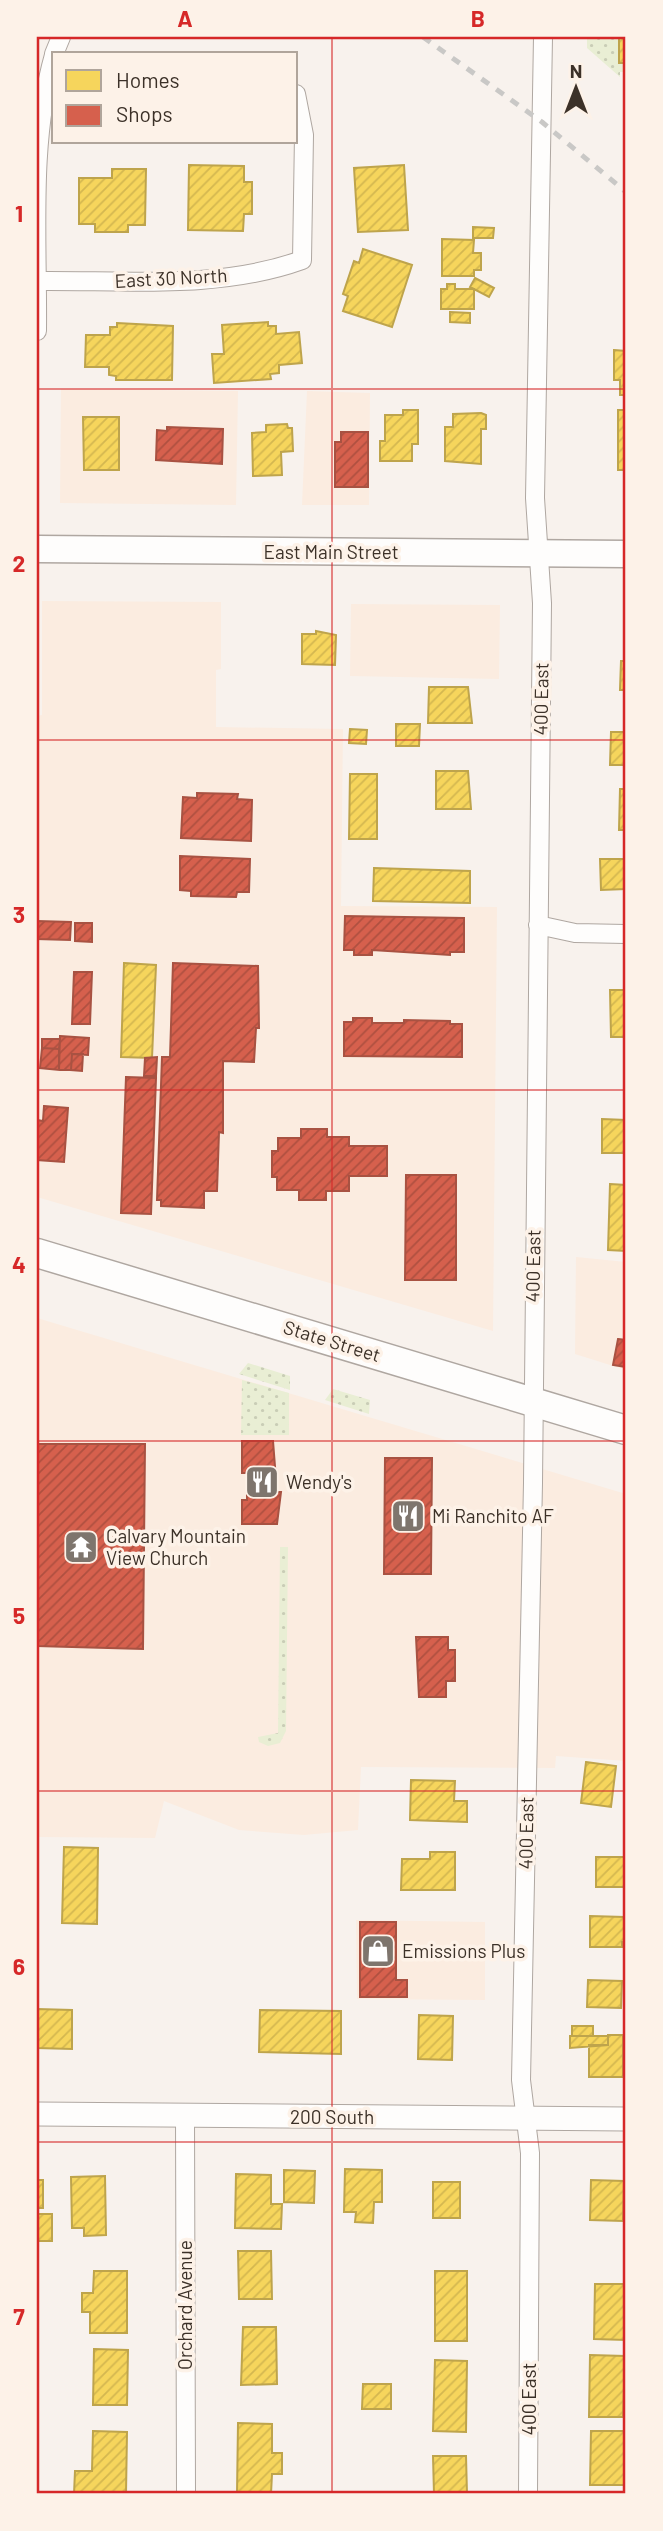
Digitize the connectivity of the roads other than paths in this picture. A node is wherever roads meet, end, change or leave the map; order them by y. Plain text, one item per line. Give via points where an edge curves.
1 (543, 37) edge
2 (52, 62) edge
3 (298, 104) edge
4 (37, 281) edge
5 (37, 331) edge
6 (37, 550) edge
7 (539, 553) junction
8 (626, 554) edge
9 (538, 925) junction
10 (626, 934) edge
11 (37, 1253) edge
12 (533, 1401) junction
13 (626, 1430) edge
14 (37, 2114) edge
15 (185, 2115) junction
16 (526, 2118) junction
17 (626, 2119) edge
18 (186, 2494) edge
19 (528, 2494) edge

1 - 7 street, 400 East via 535,498
2 - 4 street via 40,126
3 - 4 street, East 30 North via 304,135 302,260 278,268 169,282
4 - 5 street
6 - 7 main road, East Main Street
7 - 8 main road, East Main Street
7 - 9 street, 400 East
9 - 10 street via 575,933
9 - 12 street, 400 East
11 - 12 main road, State Street
12 - 13 main road, State Street
12 - 16 street, 400 East via 522,2080
14 - 15 street, 200 South
15 - 16 street, 200 South
15 - 18 street, Orchard Avenue
16 - 17 street, 200 South
16 - 19 street, 400 East via 530,2153

